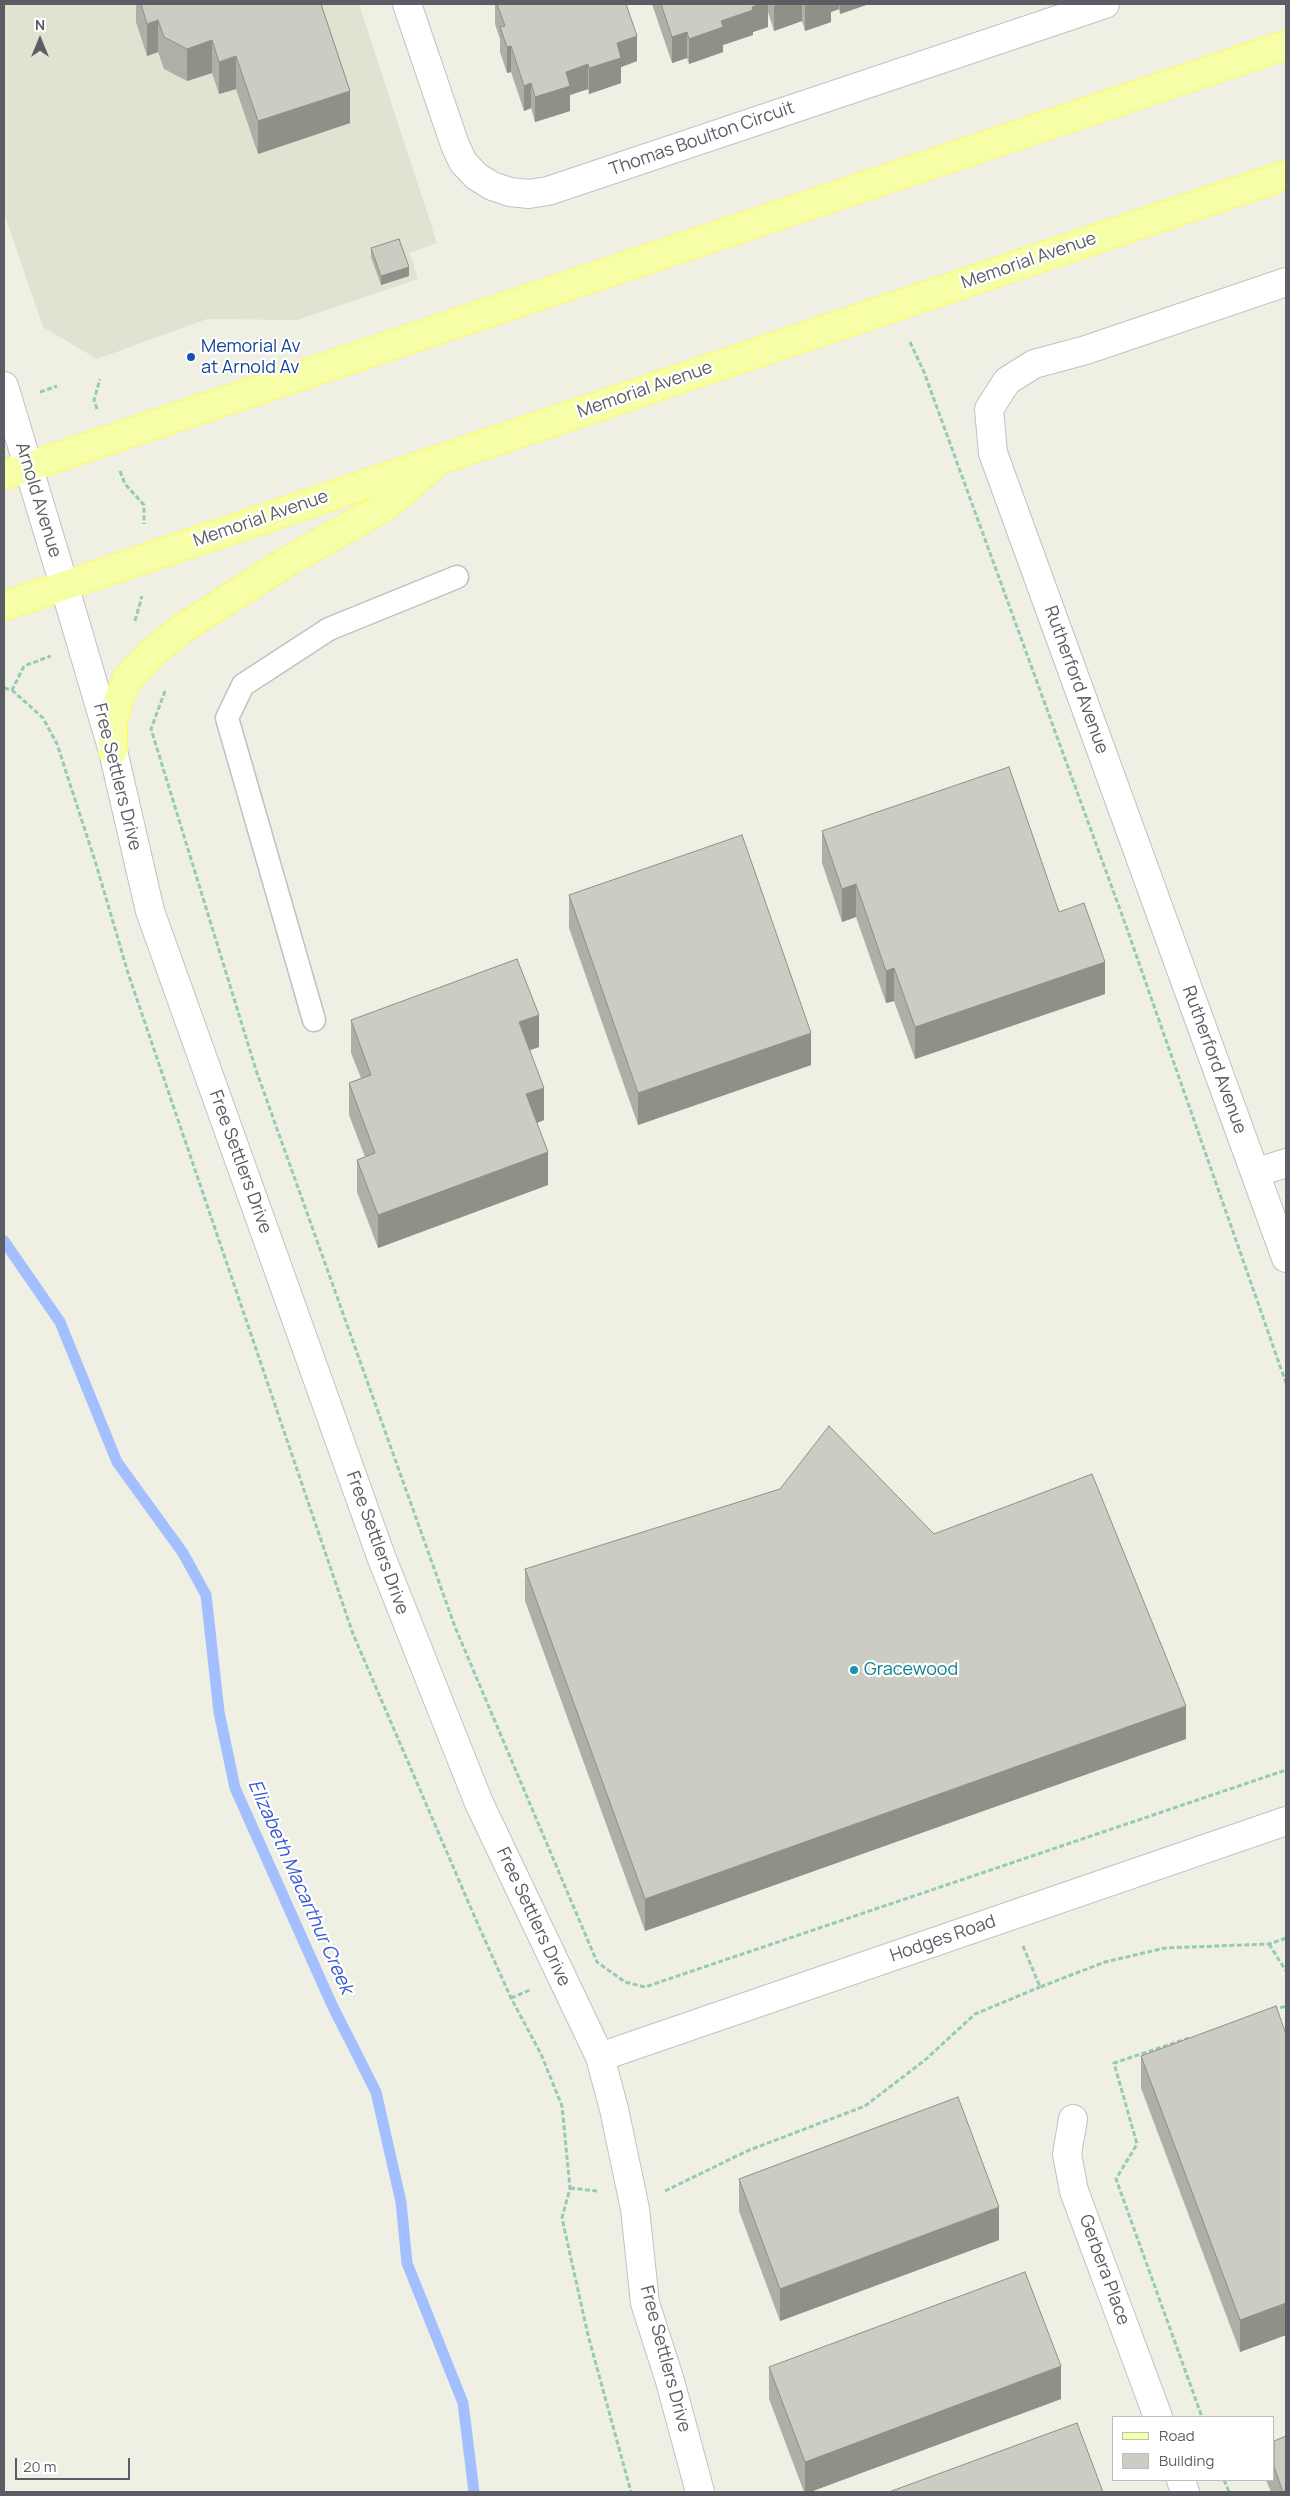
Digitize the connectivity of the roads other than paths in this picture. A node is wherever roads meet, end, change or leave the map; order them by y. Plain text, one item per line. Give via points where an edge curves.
1 (407, 4) edge
2 (1105, 4) edge
3 (1286, 45) edge
4 (1286, 175) edge
5 (1286, 282) edge
6 (4, 386) edge
7 (440, 459) junction
8 (16, 471) edge
9 (457, 577) dead end
10 (64, 586) junction
11 (4, 606) edge
12 (113, 751) junction
13 (314, 1020) dead end
14 (1286, 1162) edge
15 (1255, 1173) junction
16 (1286, 1258) edge
17 (1286, 1821) edge
18 (600, 2057) junction
19 (1073, 2120) dead end
20 (1158, 2416) edge
21 (700, 2492) edge

1 - 2 street, Thomas Boulton Circuit via 463,162 492,186 529,194
3 - 8 main road
4 - 7 main road, Memorial Avenue
5 - 15 street, Rutherford Avenue via 1086,350 1034,364 1007,381 989,409 994,453
6 - 8 street, Arnold Avenue
7 - 10 main road, Memorial Avenue
7 - 12 main road via 387,505 284,563 183,628 152,653 127,679 118,701 113,722
8 - 10 street, Arnold Avenue
9 - 13 lane via 329,629 242,685 227,718
10 - 11 main road, Memorial Avenue
10 - 12 street, Free Settlers Drive
12 - 18 street, Free Settlers Drive via 150,911 382,1558 479,1803
14 - 15 street
15 - 16 street, Rutherford Avenue
17 - 18 street, Hodges Road
18 - 21 street, Free Settlers Drive via 632,2194 645,2303
19 - 20 street, Gerbera Place via 1067,2154 1074,2191

